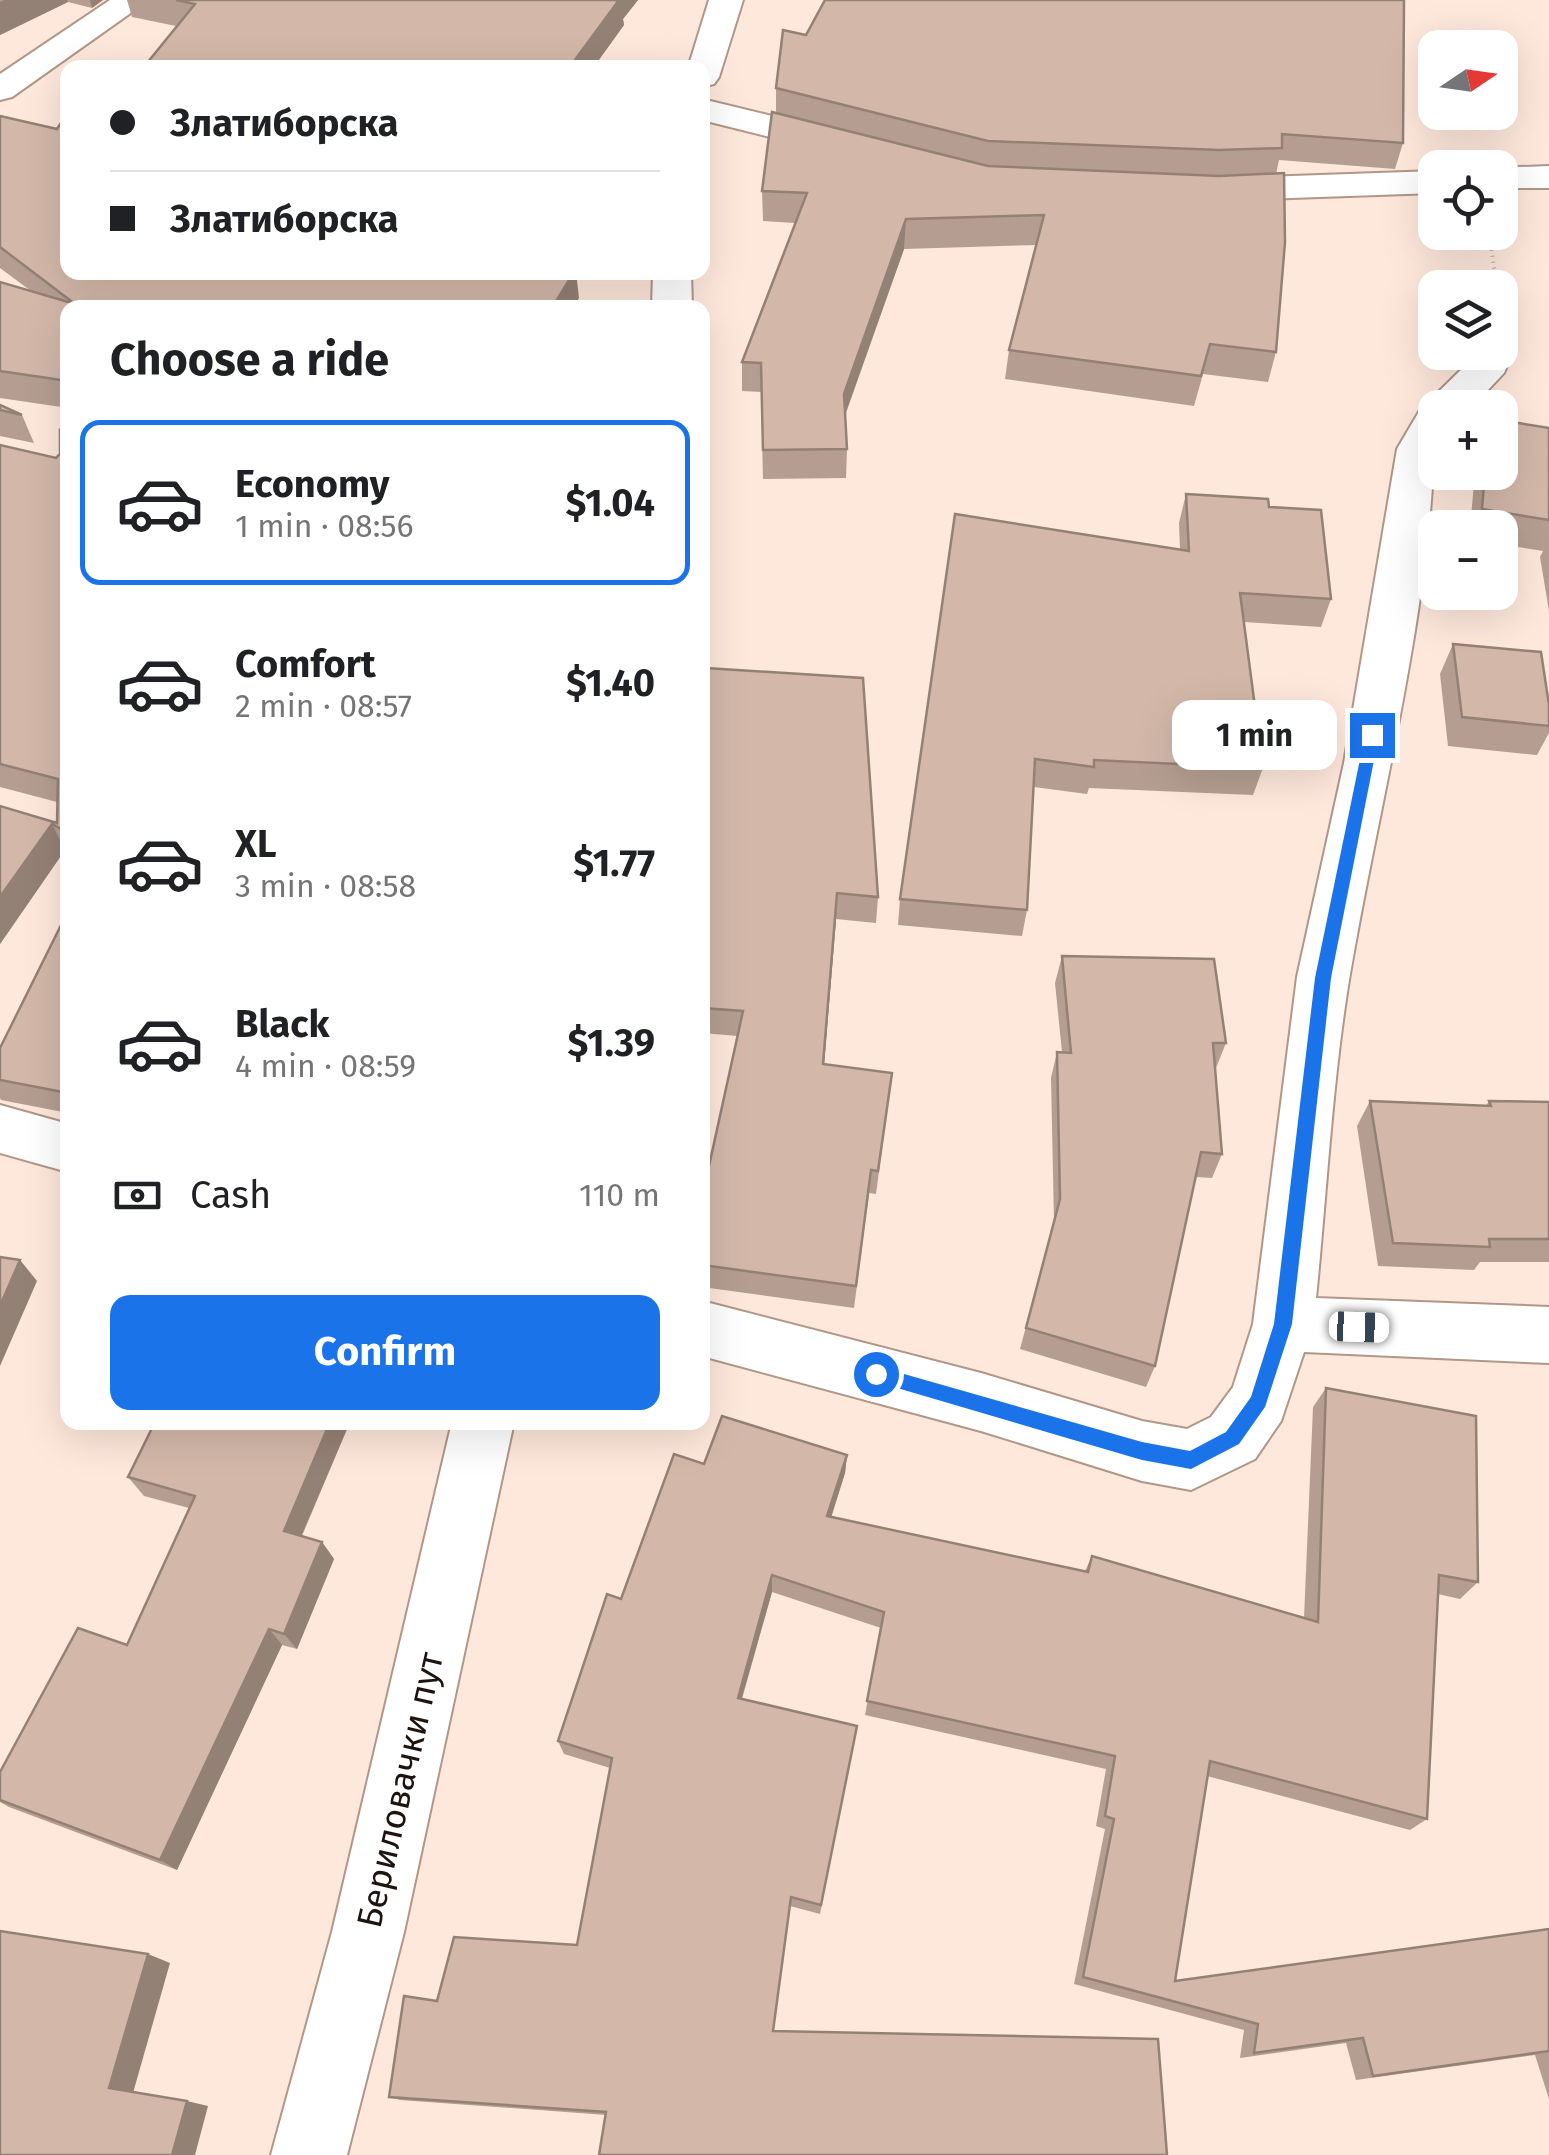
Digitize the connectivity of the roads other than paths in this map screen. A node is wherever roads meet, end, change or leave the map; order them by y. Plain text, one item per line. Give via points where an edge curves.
1 (132, 0) edge
2 (726, 0) edge
3 (707, 60) edge
4 (0, 90) edge
5 (710, 111) edge
6 (872, 152) edge
7 (1518, 177) edge
8 (1549, 178) edge
9 (1418, 183) edge
10 (1175, 189) edge
11 (1484, 370) edge
12 (1465, 390) edge
13 (1418, 449) edge
14 (0, 1129) edge
15 (60, 1146) edge
16 (1283, 1324) junction
17 (710, 1330) edge
18 (1549, 1334) edge
19 (481, 1430) edge
20 (328, 2150) edge

1 - 4 street
2 - 3 street
5 - 6 street
7 - 8 street
9 - 10 street
11 - 12 street
13 - 16 street via 1368,763 1323,978
14 - 15 street
16 - 17 street via 1259,1401 1233,1438 1191,1460
16 - 18 street
19 - 20 street, Бериловачки пут via 368,1932

